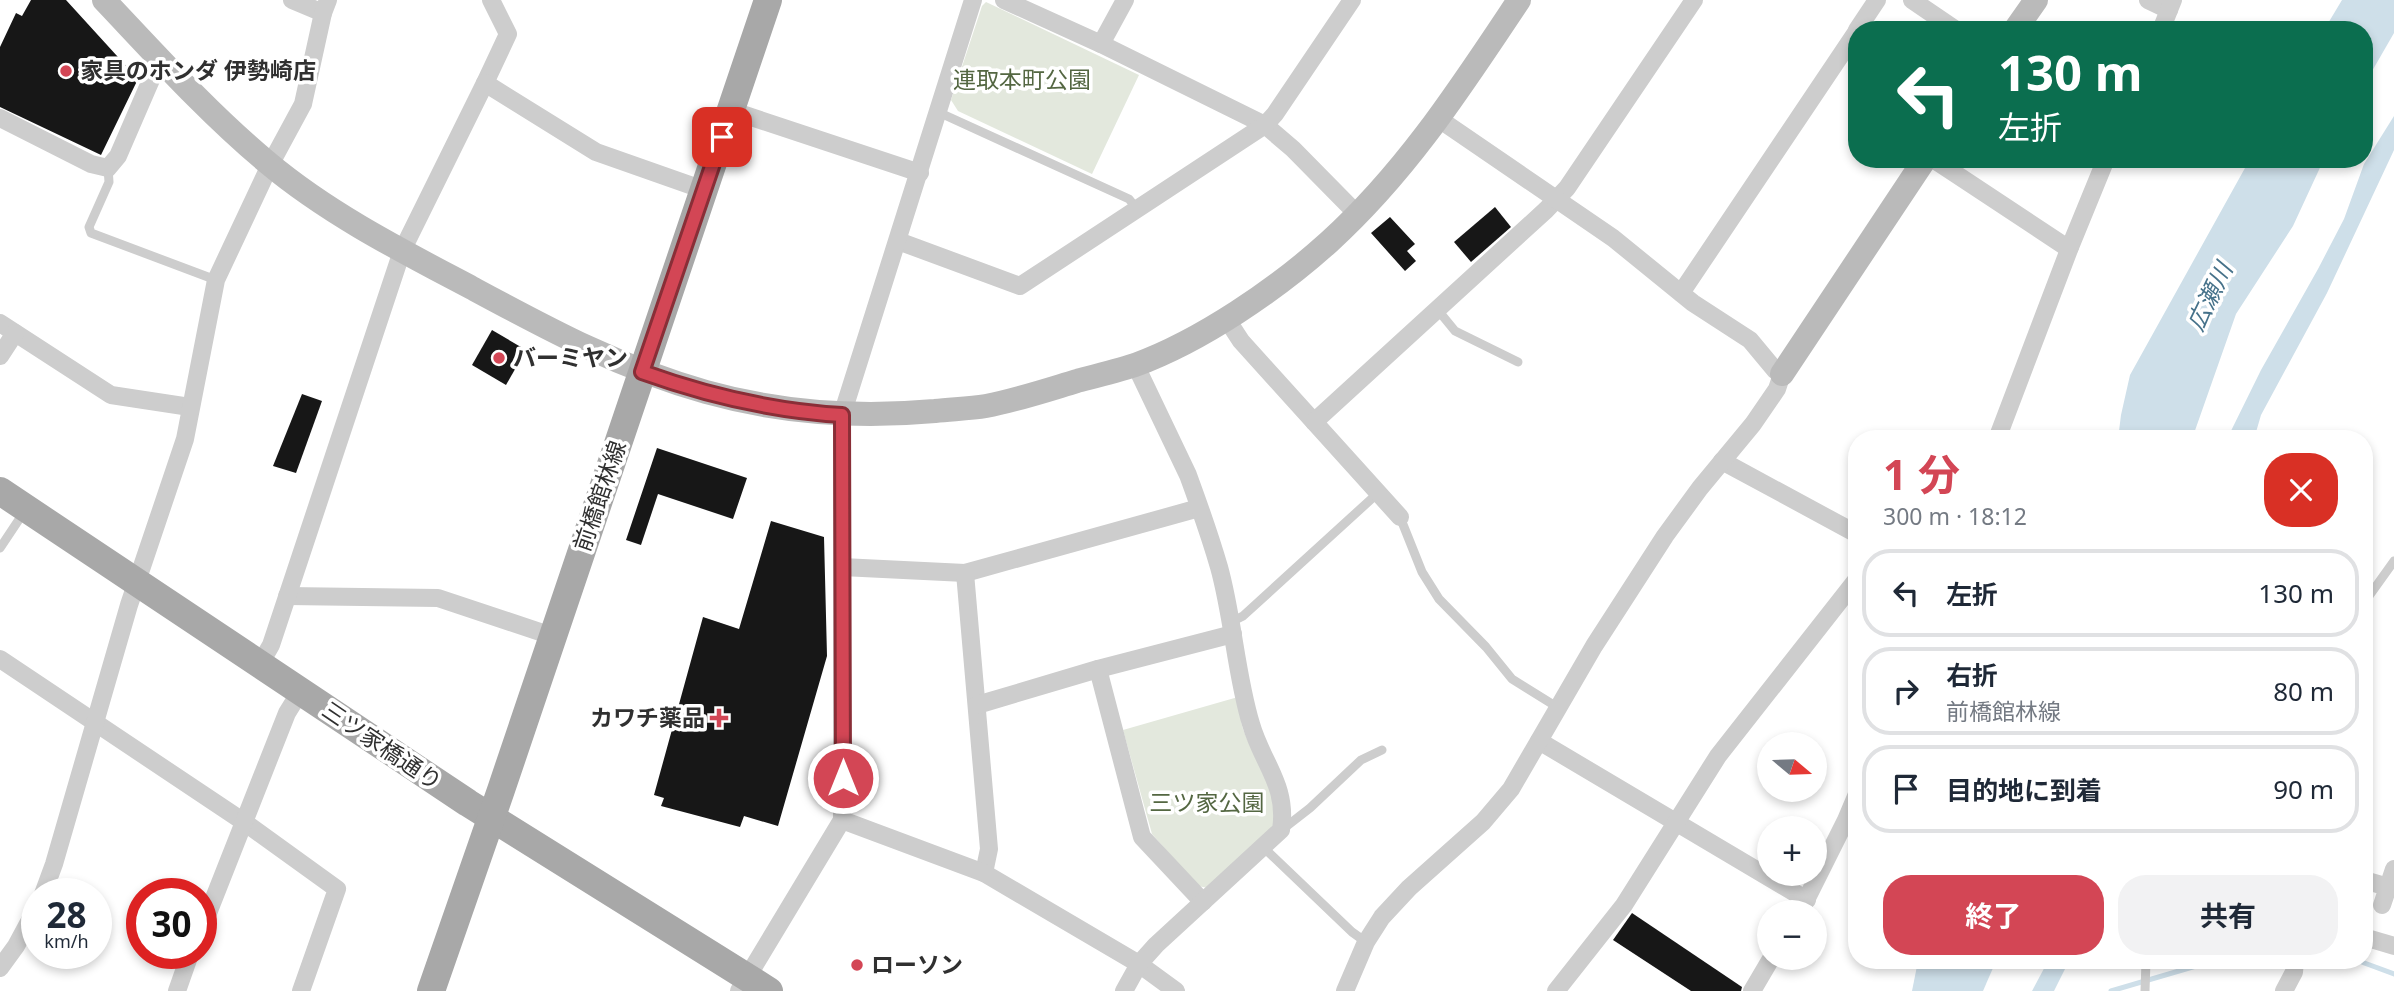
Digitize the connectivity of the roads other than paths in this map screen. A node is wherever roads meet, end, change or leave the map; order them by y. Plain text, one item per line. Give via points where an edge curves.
1 (104, 0) edge
2 (292, 0) edge
3 (491, 0) edge
4 (768, 0) edge
5 (973, 0) edge
6 (1004, 0) edge
7 (1125, 0) edge
8 (1519, 0) edge
9 (1694, 0) edge
10 (1877, 0) edge
11 (1912, 0) edge
12 (2036, 0) edge
13 (2148, 0) edge
14 (1346, 2) edge
15 (2171, 5) edge
16 (326, 7) edge
17 (1863, 21) edge
18 (1943, 21) edge
19 (2021, 21) edge
20 (1848, 43) edge
21 (1101, 44) junction
22 (160, 59) junction
23 (485, 83) junction
24 (730, 110) junction
25 (938, 112) junction
26 (0, 118) edge
27 (1438, 119) junction
28 (1265, 125) junction
29 (270, 165) junction
30 (108, 168) junction
31 (1919, 168) edge
32 (1947, 168) edge
33 (2102, 168) edge
34 (920, 173) junction
35 (704, 190) junction
36 (1558, 198) junction
37 (1137, 209) junction
38 (1358, 215) junction
39 (898, 241) junction
40 (2070, 247) junction
41 (402, 251) junction
42 (216, 279) junction
43 (1681, 293) junction
44 (1437, 309) junction
45 (1226, 318) junction
46 (0, 323) edge
47 (15, 333) junction
48 (0, 356) edge
49 (1518, 362) dead end
50 (1135, 365) junction
51 (642, 372) junction
52 (1782, 374) junction
53 (190, 407) junction
54 (842, 415) junction
55 (1314, 422) junction
56 (2000, 430) edge
57 (1722, 461) junction
58 (0, 491) edge
59 (1379, 492) junction
60 (1199, 508) junction
61 (26, 509) junction
62 (1401, 517) joint
63 (1848, 529) edge
64 (0, 548) edge
65 (2394, 561) edge
66 (842, 567) junction
67 (965, 573) junction
68 (137, 582) junction
69 (1848, 590) edge
70 (2373, 590) edge
71 (287, 596) junction
72 (1232, 628) junction
73 (552, 636) junction
74 (0, 659) edge
75 (260, 664) junction
76 (1098, 669) junction
77 (300, 692) junction
78 (978, 705) junction
79 (1557, 707) junction
80 (95, 723) junction
81 (1539, 741) junction
82 (1382, 750) dead end
83 (1848, 813) edge
84 (491, 818) junction
85 (842, 820) junction
86 (244, 822) junction
87 (1676, 823) junction
88 (1282, 830) junction
89 (1262, 846) junction
90 (2394, 869) edge
91 (984, 873) junction
92 (49, 878) edge
93 (2373, 883) edge
94 (2388, 887) junction
95 (217, 890) edge
96 (1795, 900) edge
97 (1807, 900) edge
98 (1203, 902) junction
99 (2382, 905) dead end
100 (21, 937) edge
101 (2373, 940) edge
102 (1366, 942) junction
103 (2394, 946) edge
104 (1139, 964) junction
105 (0, 968) edge
106 (185, 969) edge
107 (2145, 969) edge
108 (2294, 969) edge
109 (1764, 970) edge
110 (751, 987) edge
111 (177, 991) edge
112 (301, 991) edge
113 (431, 991) edge
114 (1124, 991) edge
115 (1176, 991) edge
116 (1345, 991) edge
117 (1556, 991) edge
118 (1752, 991) edge
119 (2145, 991) edge
120 (2284, 991) edge

1 - 22 street
2 - 16 street
3 - 23 street via 508,34
4 - 24 main road, 前橋館林線
5 - 25 street
6 - 21 street
7 - 21 street
8 - 27 street
9 - 36 street
10 - 17 street
11 - 18 street
12 - 19 street
13 - 15 street
14 - 28 street
16 - 29 street via 303,104
20 - 43 street
21 - 28 street
22 - 29 street
22 - 30 street via 118,156
23 - 35 street via 596,152
23 - 41 street
24 - 34 street
24 - 35 main road, 前橋館林線
25 - 34 street
25 - 37 lane via 1129,199
26 - 30 street via 90,164
27 - 36 street
27 - 38 street
28 - 37 street
28 - 38 street
29 - 41 street via 320,202
29 - 42 street
30 - 42 lane via 109,182 89,227 91,233
31 - 52 street
32 - 40 street
33 - 40 street
34 - 39 street
35 - 51 main road, 前橋館林線
36 - 43 street
36 - 44 street
37 - 39 street via 1020,286
38 - 45 street via 1302,265
39 - 54 street
40 - 56 street
41 - 51 street via 546,328
41 - 71 street
42 - 53 street
43 - 52 street via 1750,340
44 - 49 lane via 1455,331
44 - 55 street
45 - 50 street
45 - 55 street
46 - 47 street
47 - 48 street
47 - 53 street via 111,395
50 - 54 street via 986,406
50 - 60 street
51 - 54 street via 710,394
51 - 73 main road, 前橋館林線
52 - 57 street via 1761,414
53 - 68 street via 185,439
54 - 66 street
55 - 59 street
57 - 63 street
57 - 79 street via 1665,536
58 - 61 main road, 三ツ家橋通り
59 - 62 street
59 - 72 lane
60 - 67 street
60 - 72 street via 1219,567
61 - 64 lane
61 - 68 main road, 三ツ家橋通り
62 - 79 lane via 1419,566 1439,599 1513,679
65 - 70 lane
66 - 67 street
66 - 85 street
67 - 78 street
68 - 75 main road, 三ツ家橋通り
68 - 80 street
69 - 87 street via 1732,737
71 - 73 street via 438,598
71 - 75 street
72 - 76 street
72 - 88 street via 1251,725 1284,811
73 - 84 main road, 前橋館林線
74 - 80 street
75 - 77 main road, 三ツ家橋通り
76 - 78 street
76 - 98 street via 1143,837
77 - 84 main road, 三ツ家橋通り
77 - 86 street via 287,713
78 - 91 street via 989,849
79 - 81 street
80 - 86 street
80 - 92 street
81 - 87 street
81 - 102 street via 1511,789 1483,822 1409,888
82 - 88 lane via 1361,760
83 - 97 street
84 - 110 main road, 三ツ家橋通り
84 - 113 main road, 前橋館林線
85 - 91 street
85 - 110 street
86 - 95 street
86 - 112 street via 337,889
87 - 96 street
87 - 117 street via 1624,905
88 - 89 street
89 - 98 street
89 - 102 lane
90 - 94 street
91 - 104 street
93 - 94 street
94 - 99 street
98 - 104 street
100 - 105 street
101 - 103 street
102 - 116 street
104 - 114 street
104 - 115 street
106 - 111 street
107 - 119 lane
108 - 120 street
109 - 118 street

